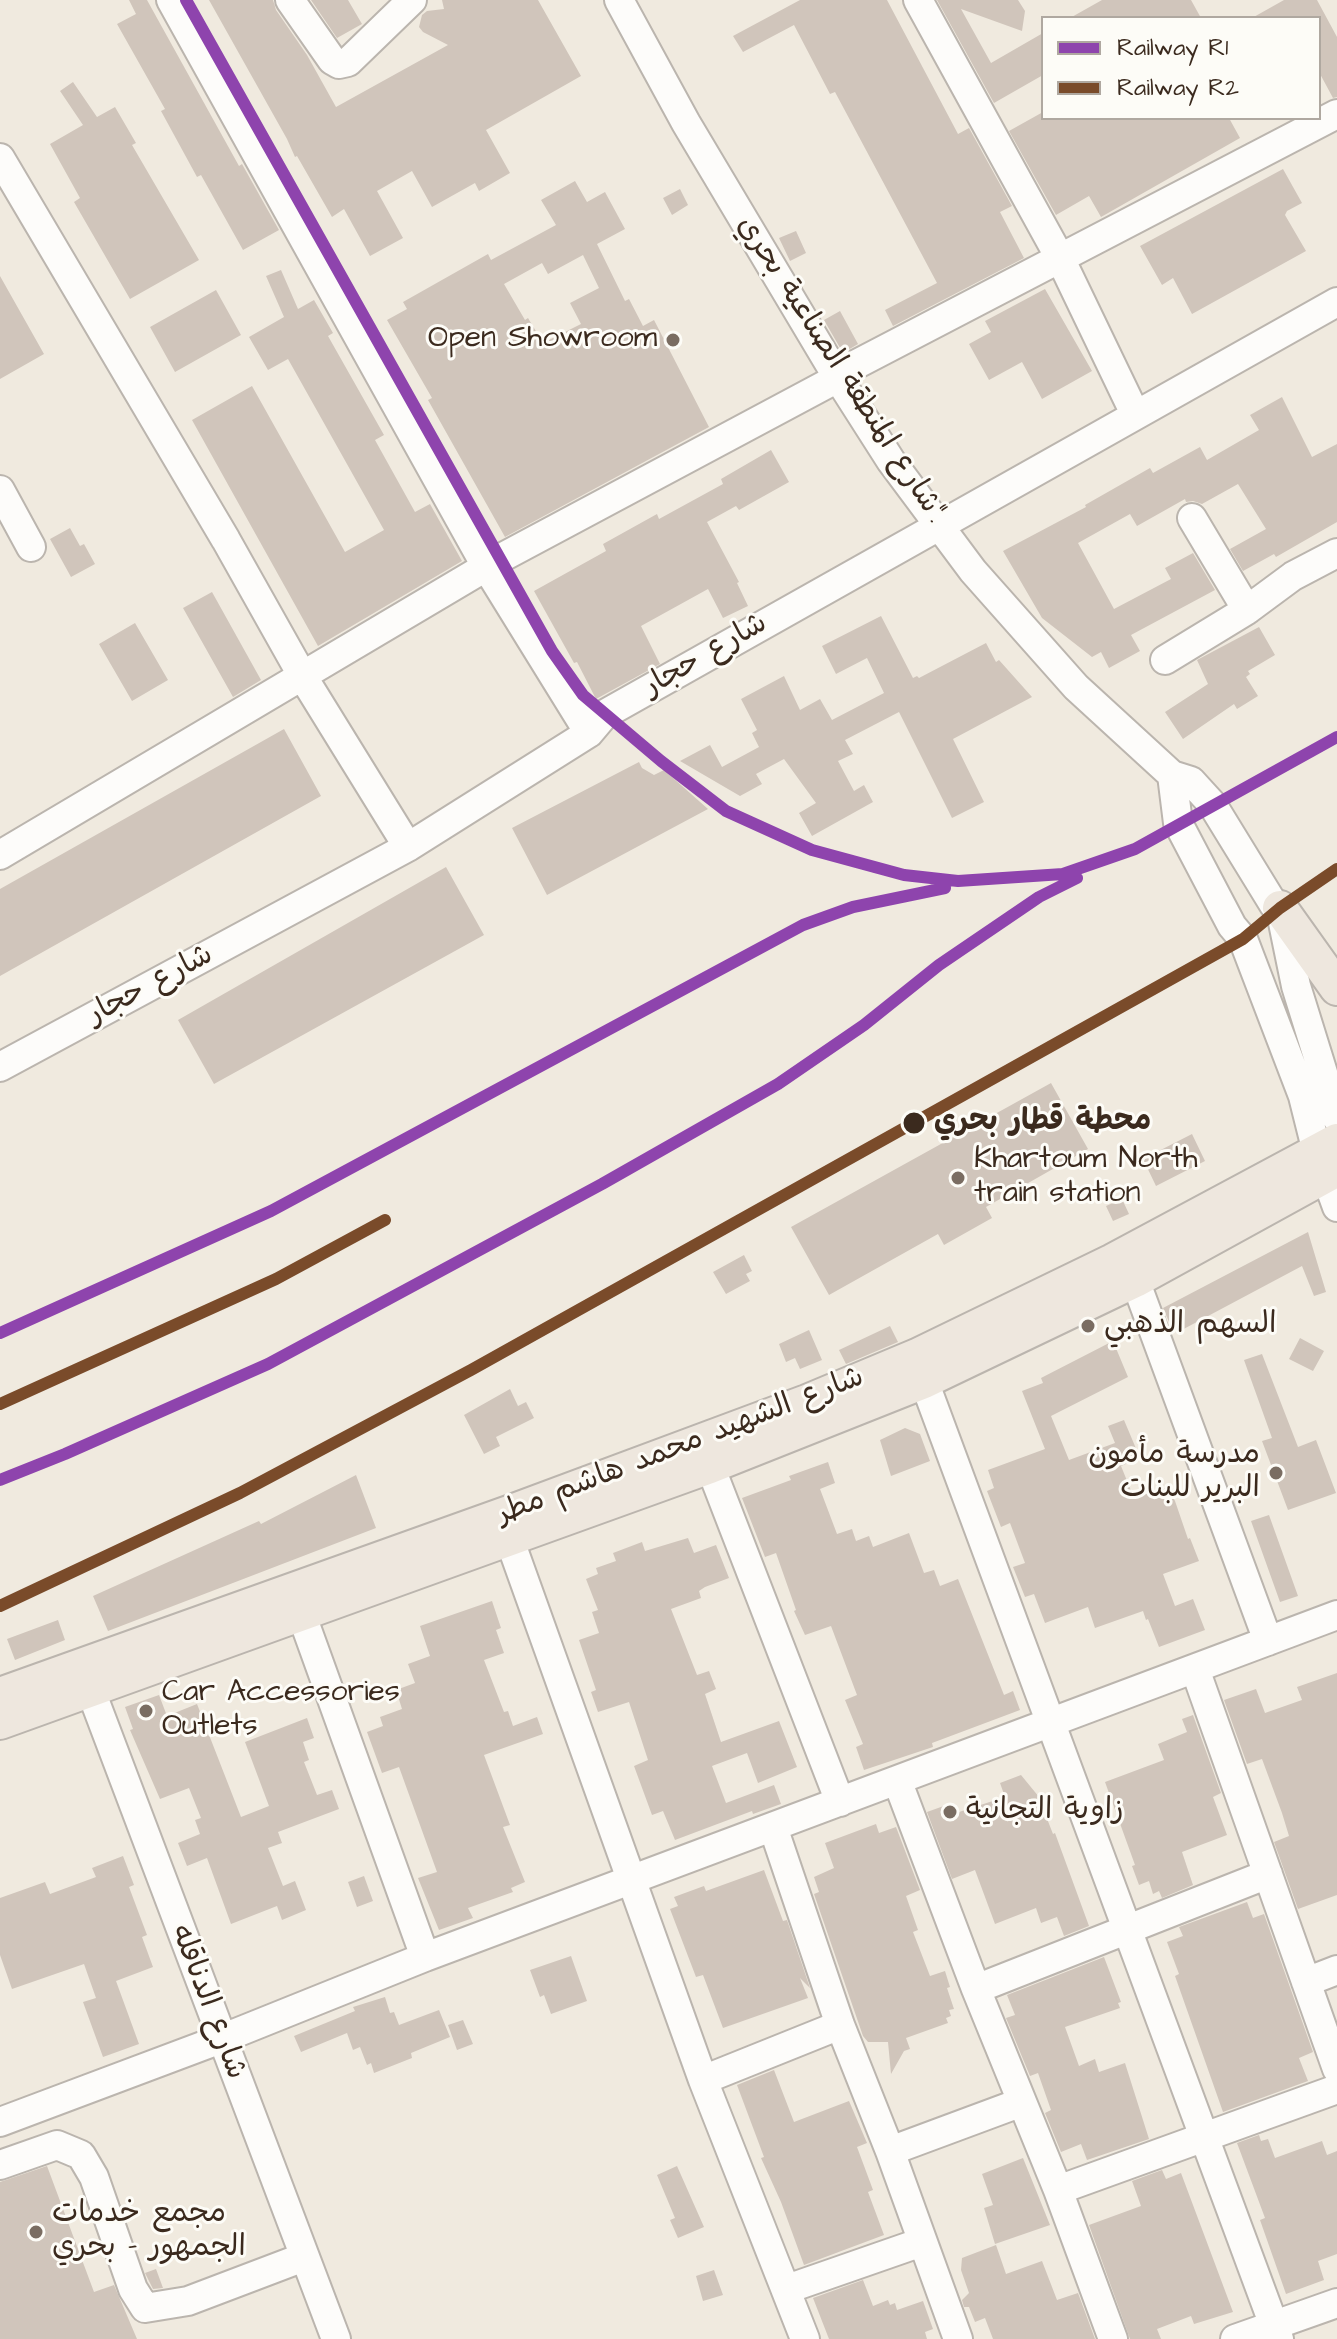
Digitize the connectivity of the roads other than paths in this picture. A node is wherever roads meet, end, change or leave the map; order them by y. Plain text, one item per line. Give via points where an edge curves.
1 (171, 0) edge
2 (290, 0) edge
3 (412, 0) edge
4 (619, 0) edge
5 (918, 0) edge
6 (386, 10) edge
7 (1337, 114) edge
8 (0, 158) edge
9 (1060, 258) junction
10 (1337, 302) edge
11 (838, 378) junction
12 (1135, 414) junction
13 (0, 490) edge
14 (1192, 518) dead end
15 (938, 525) junction
16 (31, 547) dead end
17 (1337, 553) edge
18 (487, 568) junction
19 (1247, 610) junction
20 (1165, 660) dead end
21 (303, 677) junction
22 (589, 733) junction
23 (1172, 775) junction
24 (408, 847) junction
25 (0, 855) edge
26 (1280, 908) junction
27 (1337, 988) edge
28 (0, 1067) edge
29 (1337, 1118) edge
30 (1329, 1159) edge
31 (1337, 1207) edge
32 (1135, 1280) junction
33 (924, 1381) junction
34 (710, 1466) junction
35 (509, 1538) junction
36 (301, 1613) junction
37 (1336, 1620) edge
38 (1268, 1641) junction
39 (1195, 1669) junction
40 (85, 1677) junction
41 (0, 1695) edge
42 (0, 1722) edge
43 (1052, 1722) junction
44 (897, 1780) junction
45 (840, 1802) junction
46 (773, 1827) junction
47 (1268, 1874) junction
48 (631, 1880) junction
49 (1126, 1928) junction
50 (425, 1957) junction
51 (1337, 1970) edge
52 (1306, 1982) junction
53 (976, 1989) junction
54 (840, 2025) junction
55 (221, 2039) junction
56 (1337, 2069) edge
57 (703, 2080) junction
58 (1337, 2089) edge
59 (1022, 2102) junction
60 (0, 2122) edge
61 (1203, 2137) junction
62 (890, 2151) junction
63 (0, 2165) edge
64 (1058, 2190) junction
65 (922, 2242) junction
66 (304, 2257) junction
67 (787, 2289) junction
68 (1337, 2303) edge
69 (1276, 2332) edge
70 (336, 2339) edge
71 (805, 2339) edge
72 (958, 2339) edge
73 (1113, 2339) edge
74 (1235, 2339) edge

1 - 18 street
2 - 6 street via 339,64 348,62
3 - 6 street
4 - 11 street, شارع المنطقة الصناعية بحري".
5 - 9 street
7 - 9 street
8 - 21 street
9 - 11 street
9 - 12 street
10 - 12 street, شارع حجار
11 - 15 street, شارع المنطقة الصناعية بحري".
11 - 18 street
12 - 15 street, شارع حجار
13 - 16 street
14 - 19 street
15 - 22 street, شارع حجار via 605,714
15 - 23 street, شارع المنطقة الصناعية بحري". via 1076,687
17 - 19 street via 1293,576
18 - 21 street
18 - 22 street
19 - 20 street
21 - 24 street
21 - 25 street
22 - 24 street, شارع حجار
23 - 26 street, شارع المنطقة الصناعية بحري". via 1191,781 1212,804
23 - 30 street via 1178,823 1243,939
24 - 28 street, شارع حجار
26 - 27 main road
26 - 29 street, شارع المنطقة الصناعية بحري". via 1296,986
30 - 31 street
30 - 32 main road, شارع الشهيد محمد هاشم مطر
30 - 40 main road, شارع الشهيد محمد هاشم مطر via 917,1356 807,1402
32 - 33 main road, شارع الشهيد محمد هاشم مطر
32 - 38 street
33 - 34 main road, شارع الشهيد محمد هاشم مطر
33 - 43 street
34 - 35 main road, شارع الشهيد محمد هاشم مطر
34 - 45 street
35 - 36 main road, شارع الشهيد محمد هاشم مطر
35 - 48 street
36 - 40 main road, شارع الشهيد محمد هاشم مطر
36 - 50 street
37 - 38 street
38 - 39 street
39 - 43 street
39 - 47 street
40 - 41 main road, شارع الشهيد محمد هاشم مطر
40 - 42 main road, شارع الشهيد محمد هاشم مطر
40 - 55 street, شارع الدناقله
43 - 44 street
43 - 49 street
44 - 45 street
44 - 53 street
45 - 46 street
46 - 48 street
46 - 54 street
47 - 49 street
47 - 52 street
48 - 50 street
48 - 57 street
49 - 53 street
49 - 61 street
50 - 55 street
51 - 52 street
52 - 56 street
53 - 59 street
54 - 57 street
54 - 62 street
55 - 60 street
55 - 66 street, شارع الدناقله
57 - 67 street
58 - 61 street
59 - 62 street
59 - 64 street
61 - 64 street
61 - 69 street
62 - 65 street
63 - 66 street via 57,2145 81,2155 145,2308 188,2301
64 - 73 street
65 - 67 street
65 - 72 street
66 - 70 street, شارع الدناقله
67 - 71 street
68 - 69 street
69 - 74 street

